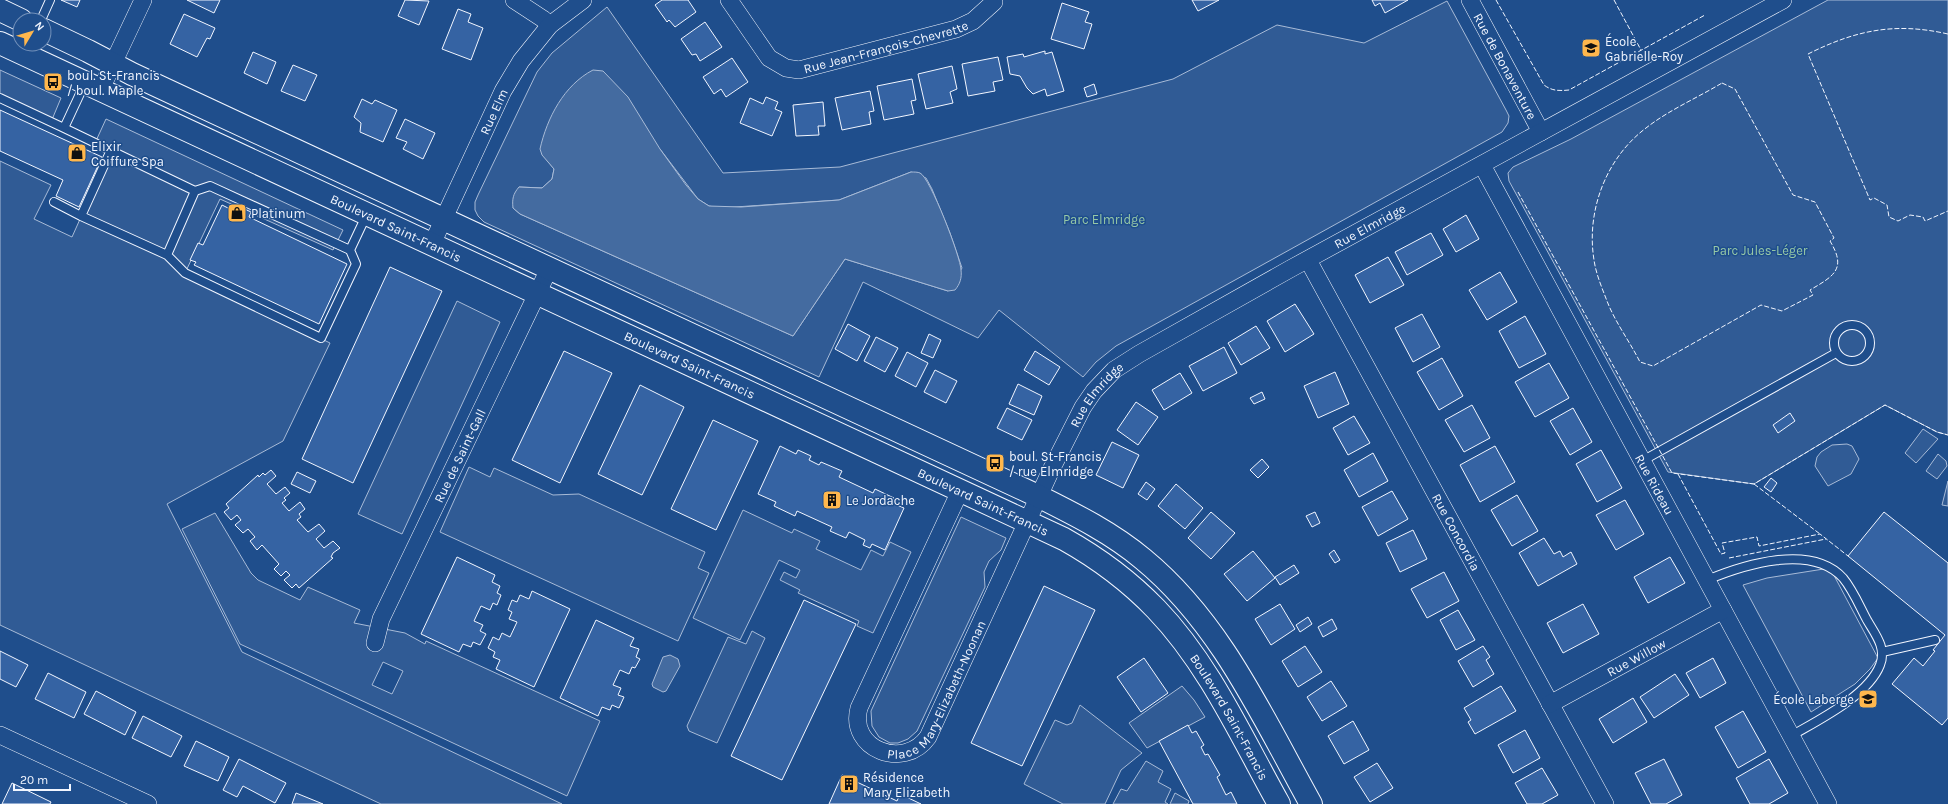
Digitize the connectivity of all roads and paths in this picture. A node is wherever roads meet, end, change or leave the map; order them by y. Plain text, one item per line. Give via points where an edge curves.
1 (50, 0) edge
2 (143, 0) edge
3 (514, 0) edge
4 (583, 0) edge
5 (729, 0) edge
6 (1470, 0) edge
7 (1783, 0) edge
8 (994, 2) dead end
9 (0, 10) edge
10 (45, 12) edge
11 (12, 16) edge
12 (550, 25) junction
13 (52, 34) edge
14 (0, 43) edge
15 (113, 64) junction
16 (93, 86) junction
17 (0, 98) edge
18 (64, 128) junction
19 (1541, 132) junction
20 (111, 150) junction
21 (1482, 165) junction
22 (196, 191) junction
23 (54, 202) dead end
24 (367, 214) junction
25 (81, 216) junction
26 (444, 219) junction
27 (432, 244) junction
28 (350, 250) junction
29 (167, 255) junction
30 (1308, 260) junction
31 (549, 269) junction
32 (537, 294) junction
33 (1836, 353) junction
34 (1642, 461) junction
35 (960, 491) junction
36 (1040, 497) junction
37 (1028, 523) junction
38 (1707, 580) junction
39 (1723, 610) junction
40 (1935, 640) dead end
41 (375, 643) dead end
42 (1882, 652) junction
43 (1550, 704) junction
44 (1791, 736) junction
45 (1, 737) edge
46 (148, 804) edge
47 (1279, 804) edge
48 (1311, 804) edge
49 (1605, 804) edge
50 (1828, 804) edge

1 - 10 lane
2 - 15 street
3 - 12 street
4 - 12 street, Rue Elm
5 - 8 street, Rue Jean-François-Chevrette via 769,58 786,68 799,70 956,29 973,21
6 - 19 street, Rue de Bonaventure
7 - 19 street, Rue Elmridge
9 - 11 street
12 - 26 street, Rue Elm via 521,61 503,92
13 - 15 street, Boulevard Saint-Francis
14 - 16 street, Boulevard Saint-Francis
15 - 16 street
15 - 26 street, Boulevard Saint-Francis
16 - 18 lane
16 - 24 street, Boulevard Saint-Francis
17 - 18 lane
18 - 20 lane
19 - 21 street, Rue Elmridge
20 - 22 lane
20 - 25 lane
21 - 30 street, Rue Elmridge
21 - 34 street, Rue Rideau
22 - 28 lane via 210,186
22 - 29 lane
23 - 25 lane
24 - 27 street, Boulevard Saint-Francis
24 - 28 lane
25 - 29 lane
26 - 27 street, Rue Elm
26 - 31 street, Boulevard Saint-Francis
27 - 32 street, Boulevard Saint-Francis
28 - 29 lane via 356,264 320,338 185,273
30 - 36 street, Rue Elmridge via 1138,354 1114,370 1083,407
30 - 43 street, Rue Concordia
31 - 32 street, Rue de Saint-Gall
31 - 36 street, Boulevard Saint-Francis
32 - 35 street, Boulevard Saint-Francis
32 - 41 street, Rue de Saint-Gall via 381,619
33 - 33 lane via 1834,341 1840,330 1851,325 1866,332 1870,344 1862,359 1850,361
33 - 34 lane
34 - 38 street, Rue Rideau
35 - 37 street, Boulevard Saint-Francis
35 - 37 street, Place Mary-Elizabeth-Noonan via 859,708 859,726 865,738 876,749 890,754 903,754 920,747 928,737
36 - 37 street, Rue Elmridge
36 - 48 street, Boulevard Saint-Francis via 1120,541 1158,571 1185,599 1231,662
37 - 47 street, Boulevard Saint-Francis via 1064,539 1093,557 1125,580 1156,609 1201,667
38 - 39 street, Rue Rideau
38 - 42 lane via 1734,569 1768,562 1790,559 1818,563 1830,568 1843,579 1881,645
39 - 43 street, Rue Willow
39 - 44 street, Rue Rideau
40 - 42 lane
42 - 44 lane via 1880,666 1864,688
43 - 49 street, Rue Concordia
44 - 50 street, Rue Rideau
45 - 46 street

